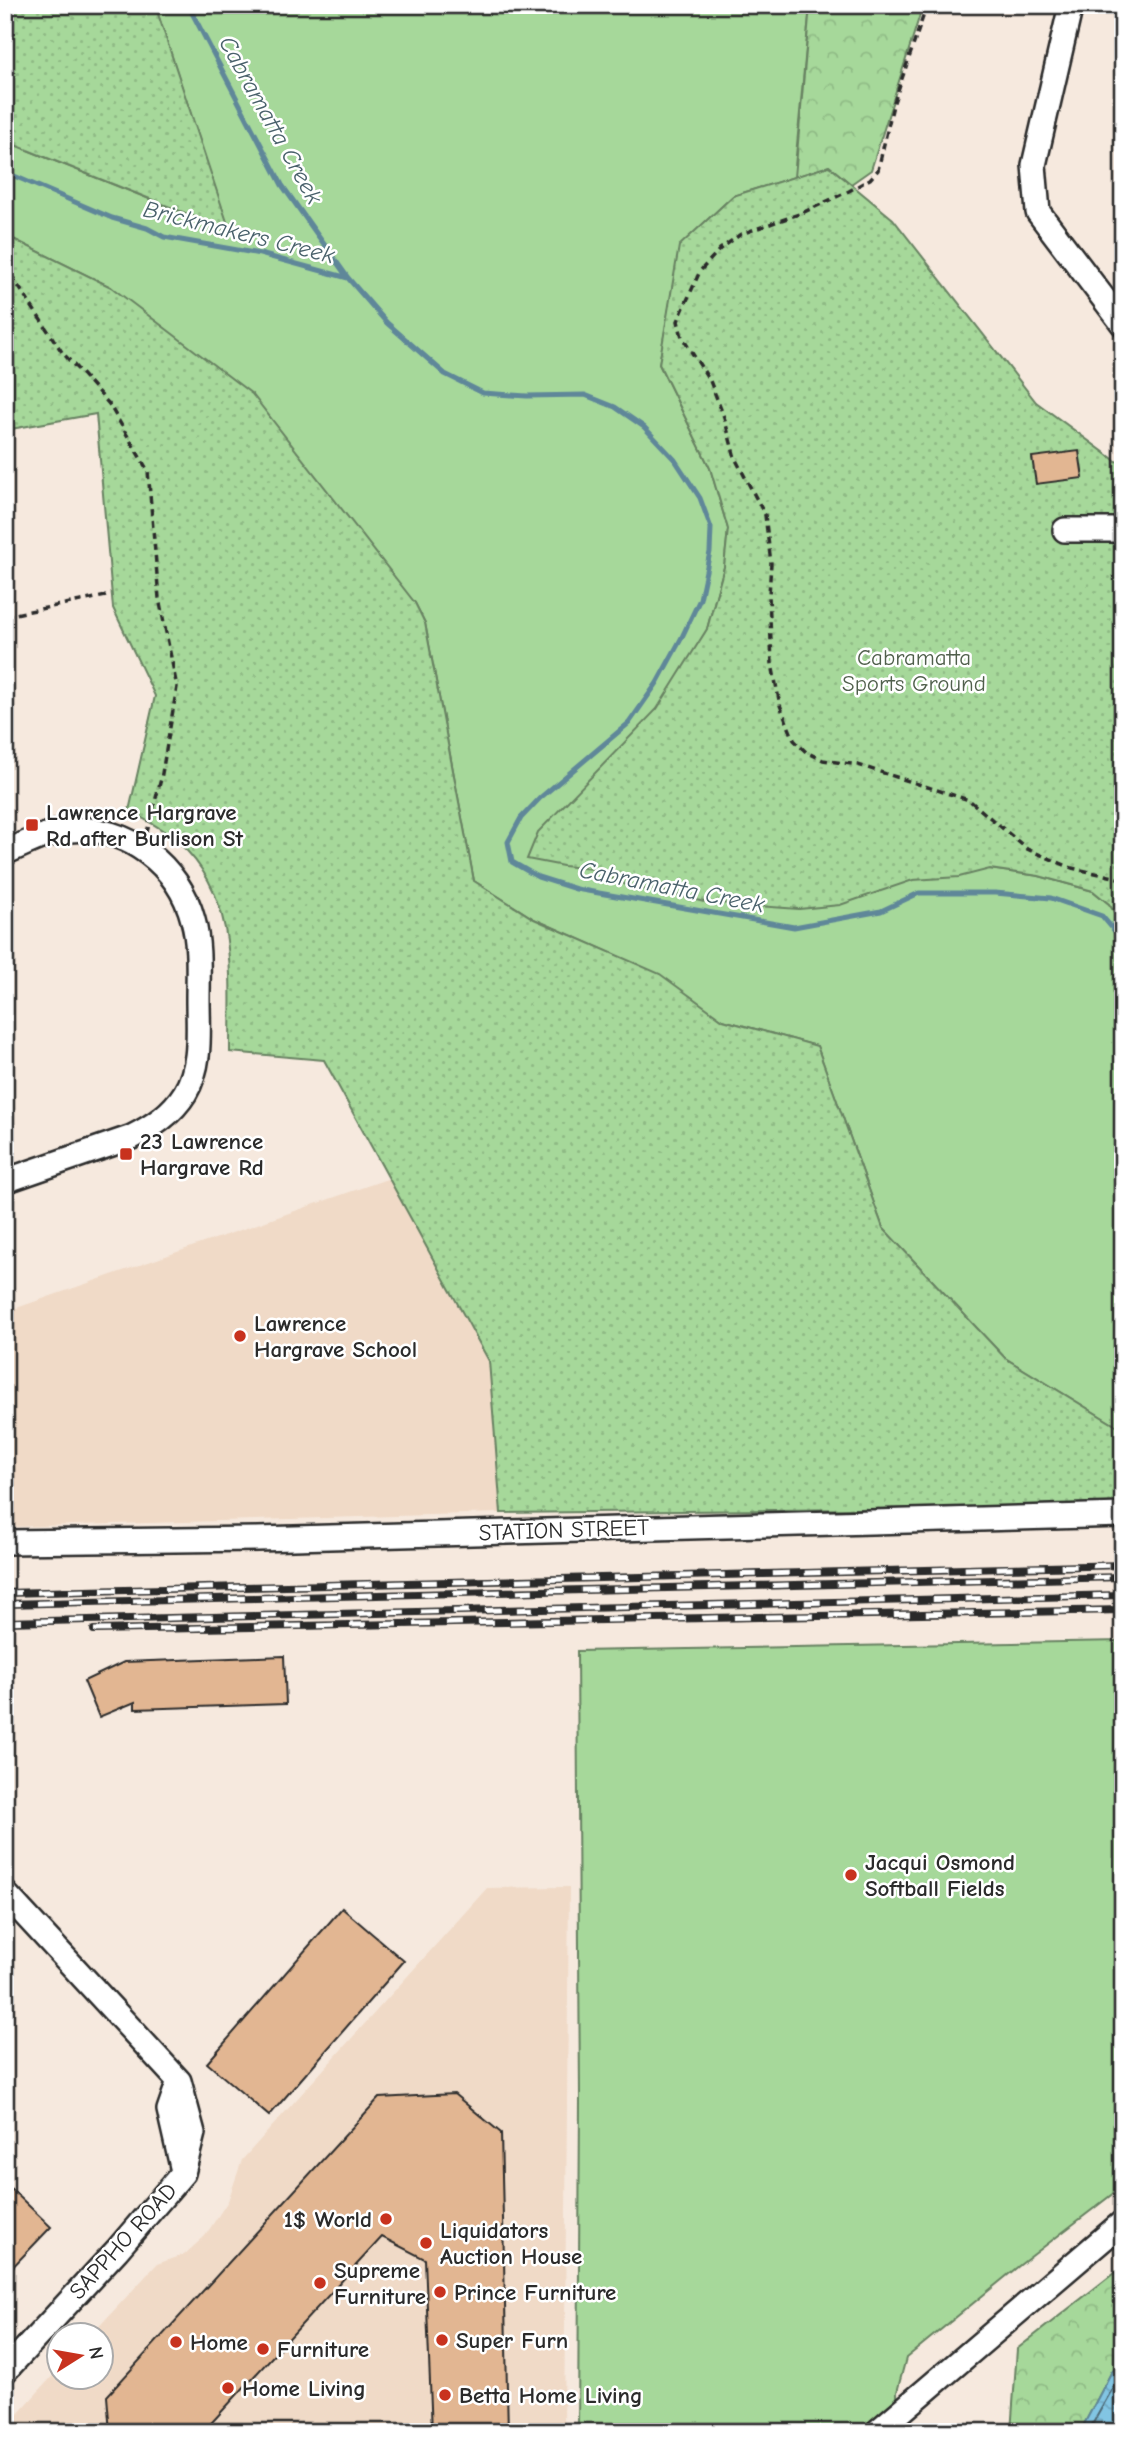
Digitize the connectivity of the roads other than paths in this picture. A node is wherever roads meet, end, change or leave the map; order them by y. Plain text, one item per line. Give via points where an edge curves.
1 (1070, 5) edge
2 (1123, 324) edge
3 (1065, 530) dead end
4 (1123, 530) edge
5 (5, 853) edge
6 (5, 1181) edge
7 (1123, 1515) edge
8 (5, 1542) edge
9 (5, 1893) edge
10 (1123, 2222) edge
11 (5, 2371) edge
12 (877, 2432) edge

1 - 2 street via 1034,165 1038,212
3 - 4 street
5 - 6 street via 69,830 99,831 137,845 154,856 178,885 192,917 198,964 197,1059 177,1104 132,1137
7 - 8 street, STATION STREET
9 - 11 street, SAPPHO ROAD via 179,2081 169,2110 183,2173
10 - 12 street

